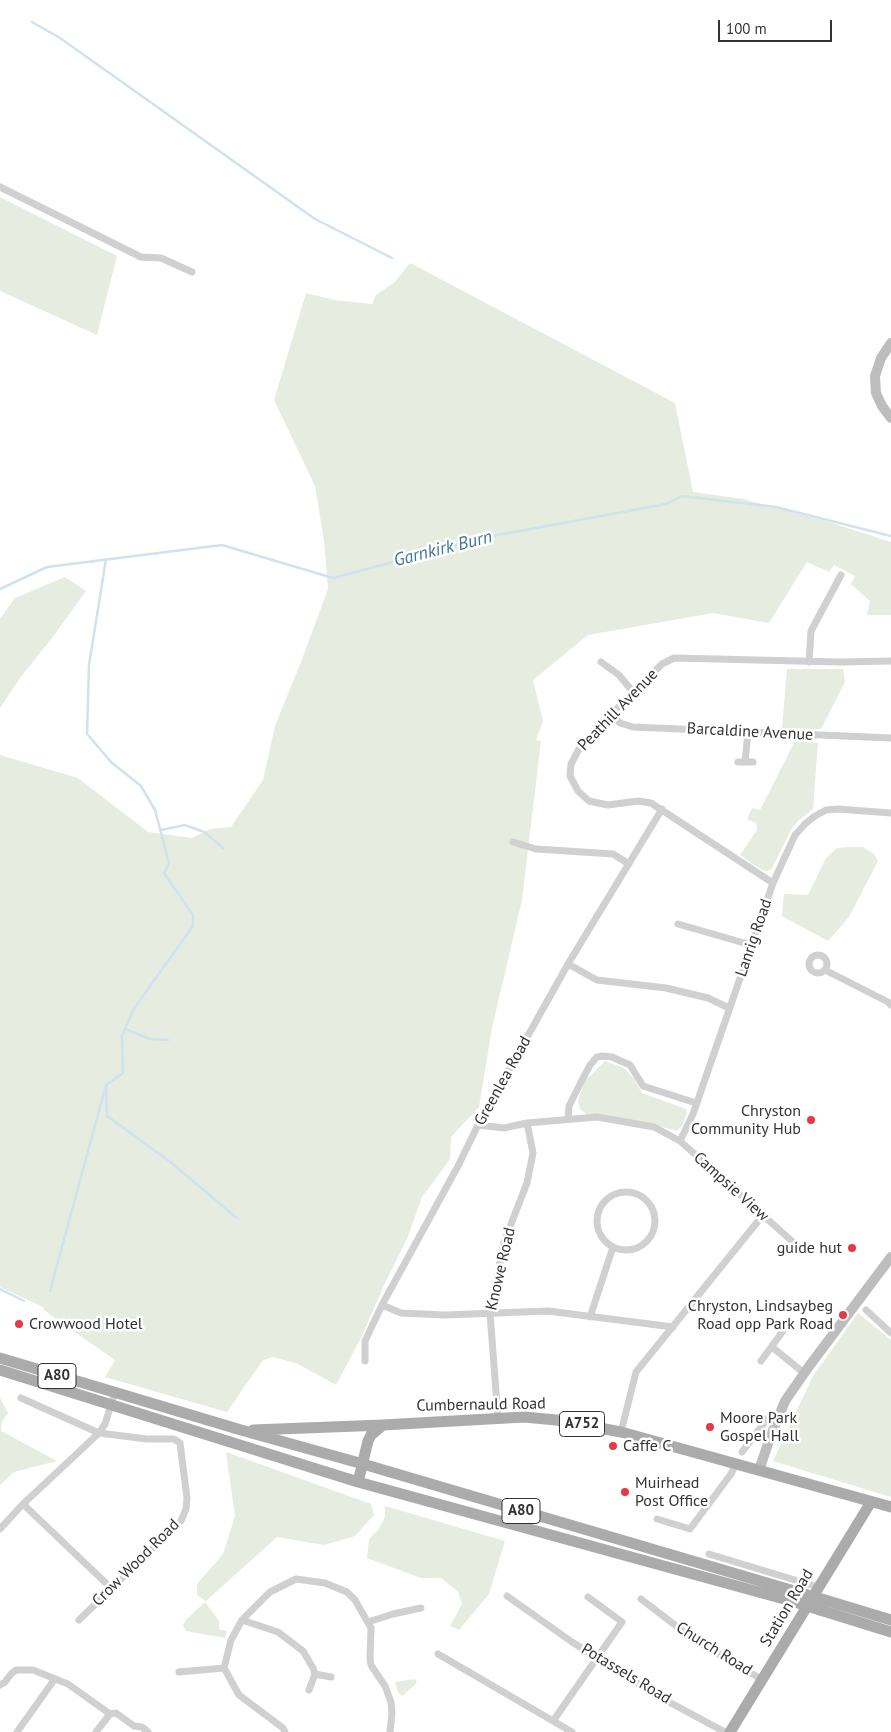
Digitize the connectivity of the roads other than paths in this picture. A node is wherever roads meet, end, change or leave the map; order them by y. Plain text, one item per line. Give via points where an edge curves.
1 (0, 187) edge
2 (192, 272) dead end
3 (891, 343) edge
4 (891, 418) edge
5 (841, 575) dead end
6 (891, 661) edge
7 (601, 662) dead end
8 (809, 662) junction
9 (633, 692) junction
10 (612, 715) junction
11 (748, 732) junction
12 (891, 738) edge
13 (753, 762) dead end
14 (662, 809) junction
15 (891, 813) edge
16 (513, 842) dead end
17 (629, 864) junction
18 (773, 883) junction
19 (678, 924) dead end
20 (751, 945) junction
21 (568, 964) junction
22 (825, 970) dead end
23 (891, 1005) edge
24 (729, 1008) junction
25 (696, 1103) junction
26 (568, 1119) junction
27 (527, 1123) junction
28 (478, 1125) junction
29 (680, 1141) junction
30 (764, 1215) junction
31 (613, 1247) junction
32 (803, 1251) dead end
33 (891, 1258) edge
34 (382, 1305) junction
35 (866, 1310) dead end
36 (490, 1312) junction
37 (590, 1317) junction
38 (672, 1327) junction
39 (783, 1331) dead end
40 (891, 1333) edge
41 (772, 1347) junction
42 (0, 1358) edge
43 (365, 1361) dead end
44 (761, 1361) dead end
45 (0, 1370) edge
46 (804, 1372) junction
47 (115, 1392) junction
48 (21, 1398) dead end
49 (111, 1405) junction
50 (779, 1416) junction
51 (498, 1418) junction
52 (383, 1425) junction
53 (241, 1430) junction
54 (621, 1432) junction
55 (99, 1433) junction
56 (742, 1452) dead end
57 (363, 1464) junction
58 (736, 1464) junction
59 (759, 1470) junction
60 (358, 1482) junction
61 (871, 1502) junction
62 (23, 1504) junction
63 (891, 1508) edge
64 (657, 1519) dead end
65 (0, 1529) edge
66 (710, 1554) dead end
67 (818, 1587) junction
68 (111, 1588) junction
69 (507, 1596) dead end
70 (588, 1597) dead end
71 (798, 1598) junction
72 (642, 1599) dead end
73 (822, 1605) junction
74 (421, 1608) dead end
75 (80, 1620) dead end
76 (242, 1620) junction
77 (891, 1620) edge
78 (368, 1622) junction
79 (891, 1632) edge
80 (438, 1654) dead end
81 (598, 1657) junction
82 (224, 1668) junction
83 (179, 1672) dead end
84 (315, 1674) junction
85 (330, 1677) dead end
86 (54, 1680) junction
87 (763, 1680) junction
88 (0, 1685) edge
89 (309, 1690) dead end
90 (110, 1714) junction
91 (552, 1721) junction
92 (17, 1732) edge
93 (96, 1732) edge
94 (148, 1732) edge
95 (285, 1732) edge
96 (390, 1732) edge
97 (572, 1732) edge
98 (726, 1732) edge
99 (730, 1732) edge

1 - 2 street via 141,257 161,258
3 - 4 main road via 875,376 876,393
5 - 8 street via 811,631
6 - 8 street, Peathill Avenue
7 - 9 street
8 - 9 street, Peathill Avenue via 674,658 662,664
9 - 10 street, Peathill Avenue
10 - 11 street, Barcaldine Avenue via 620,723 633,727
10 - 14 street, Peathill Avenue via 579,750 571,764 570,776 578,791 589,801 608,805 638,801
11 - 12 street, Barcaldine Avenue
11 - 13 street via 742,762
14 - 17 street, Greenlea Road
14 - 18 street, Peathill Avenue
15 - 18 street, Lanrig Road via 838,809 826,810 815,816 795,836
16 - 17 street via 536,849 613,854
17 - 21 street, Greenlea Road
18 - 20 street, Lanrig Road
19 - 20 street
20 - 24 street, Lanrig Road
21 - 24 street via 597,980 666,988 708,998
21 - 28 street, Greenlea Road
22 - 23 street
24 - 25 street, Lanrig Road
25 - 26 street via 643,1086 630,1065 602,1056 590,1065 569,1106
25 - 29 street, Lanrig Road
26 - 27 street, Campsie View
26 - 29 street, Campsie View via 597,1117 644,1126
27 - 28 street, Campsie View via 504,1128
27 - 36 street, Knowe Road via 533,1153 528,1183 504,1242
28 - 34 street, Greenlea Road
29 - 30 street, Campsie View
30 - 32 street, Campsie View
30 - 38 street
31 - 31 street via 600,1233 600,1209 616,1194 636,1194 650,1204 655,1227 643,1245 632,1250
31 - 37 street
33 - 46 main road
34 - 36 street via 401,1313
34 - 43 street, Greenlea Road via 365,1341
35 - 40 street
36 - 37 street via 548,1311
36 - 51 street, Knowe Road
37 - 38 street
38 - 54 street via 636,1372
39 - 41 street
41 - 44 street
41 - 46 street
42 - 47 main road, A80
45 - 49 main road, A80
46 - 50 main road
47 - 49 street
47 - 53 main road, A80
48 - 55 street
49 - 55 street
49 - 60 main road, A80
50 - 56 street via 768,1419 750,1447
50 - 59 main road
51 - 52 main road, Cumbernauld Road / A752
51 - 54 main road, Cumbernauld Road / A752 via 556,1420
52 - 53 main road, Cumbernauld Road / A752
52 - 57 main road via 371,1435
53 - 57 main road, A80
54 - 58 main road, Cumbernauld Road / A752
55 - 62 street
55 - 68 street, Crow Wood Road via 174,1439 180,1443 187,1498 181,1521
57 - 60 main road
57 - 71 main road, A80
58 - 59 main road, Cumbernauld Road / A752
58 - 64 street via 690,1530
59 - 61 main road, Cumbernauld Road / A752
60 - 71 main road, A80
61 - 63 main road, Cumbernauld Road / A752
61 - 67 main road, Station Road
62 - 65 street
62 - 68 street
66 - 67 street
67 - 87 main road, Station Road
68 - 75 street, Crow Wood Road
69 - 81 street, Potassels Road
70 - 81 street via 622,1622
71 - 73 main road, A80, bridge
72 - 87 street, Church Road via 697,1642
73 - 77 main road, A80
73 - 79 main road, A80
74 - 78 street
76 - 78 street via 270,1592 296,1579 324,1583 346,1592 355,1600
76 - 82 street via 231,1640
76 - 84 street via 278,1632 303,1651
78 - 96 street via 372,1635 371,1665 391,1702
80 - 91 street
81 - 91 street
81 - 98 street, Potassels Road via 656,1694
82 - 83 street
82 - 95 street via 239,1695
84 - 85 street
84 - 89 street
86 - 88 street via 33,1670 16,1670
86 - 90 street via 68,1684
86 - 92 street
87 - 99 main road, Station Road
90 - 93 street
90 - 94 street via 116,1713
91 - 97 street

